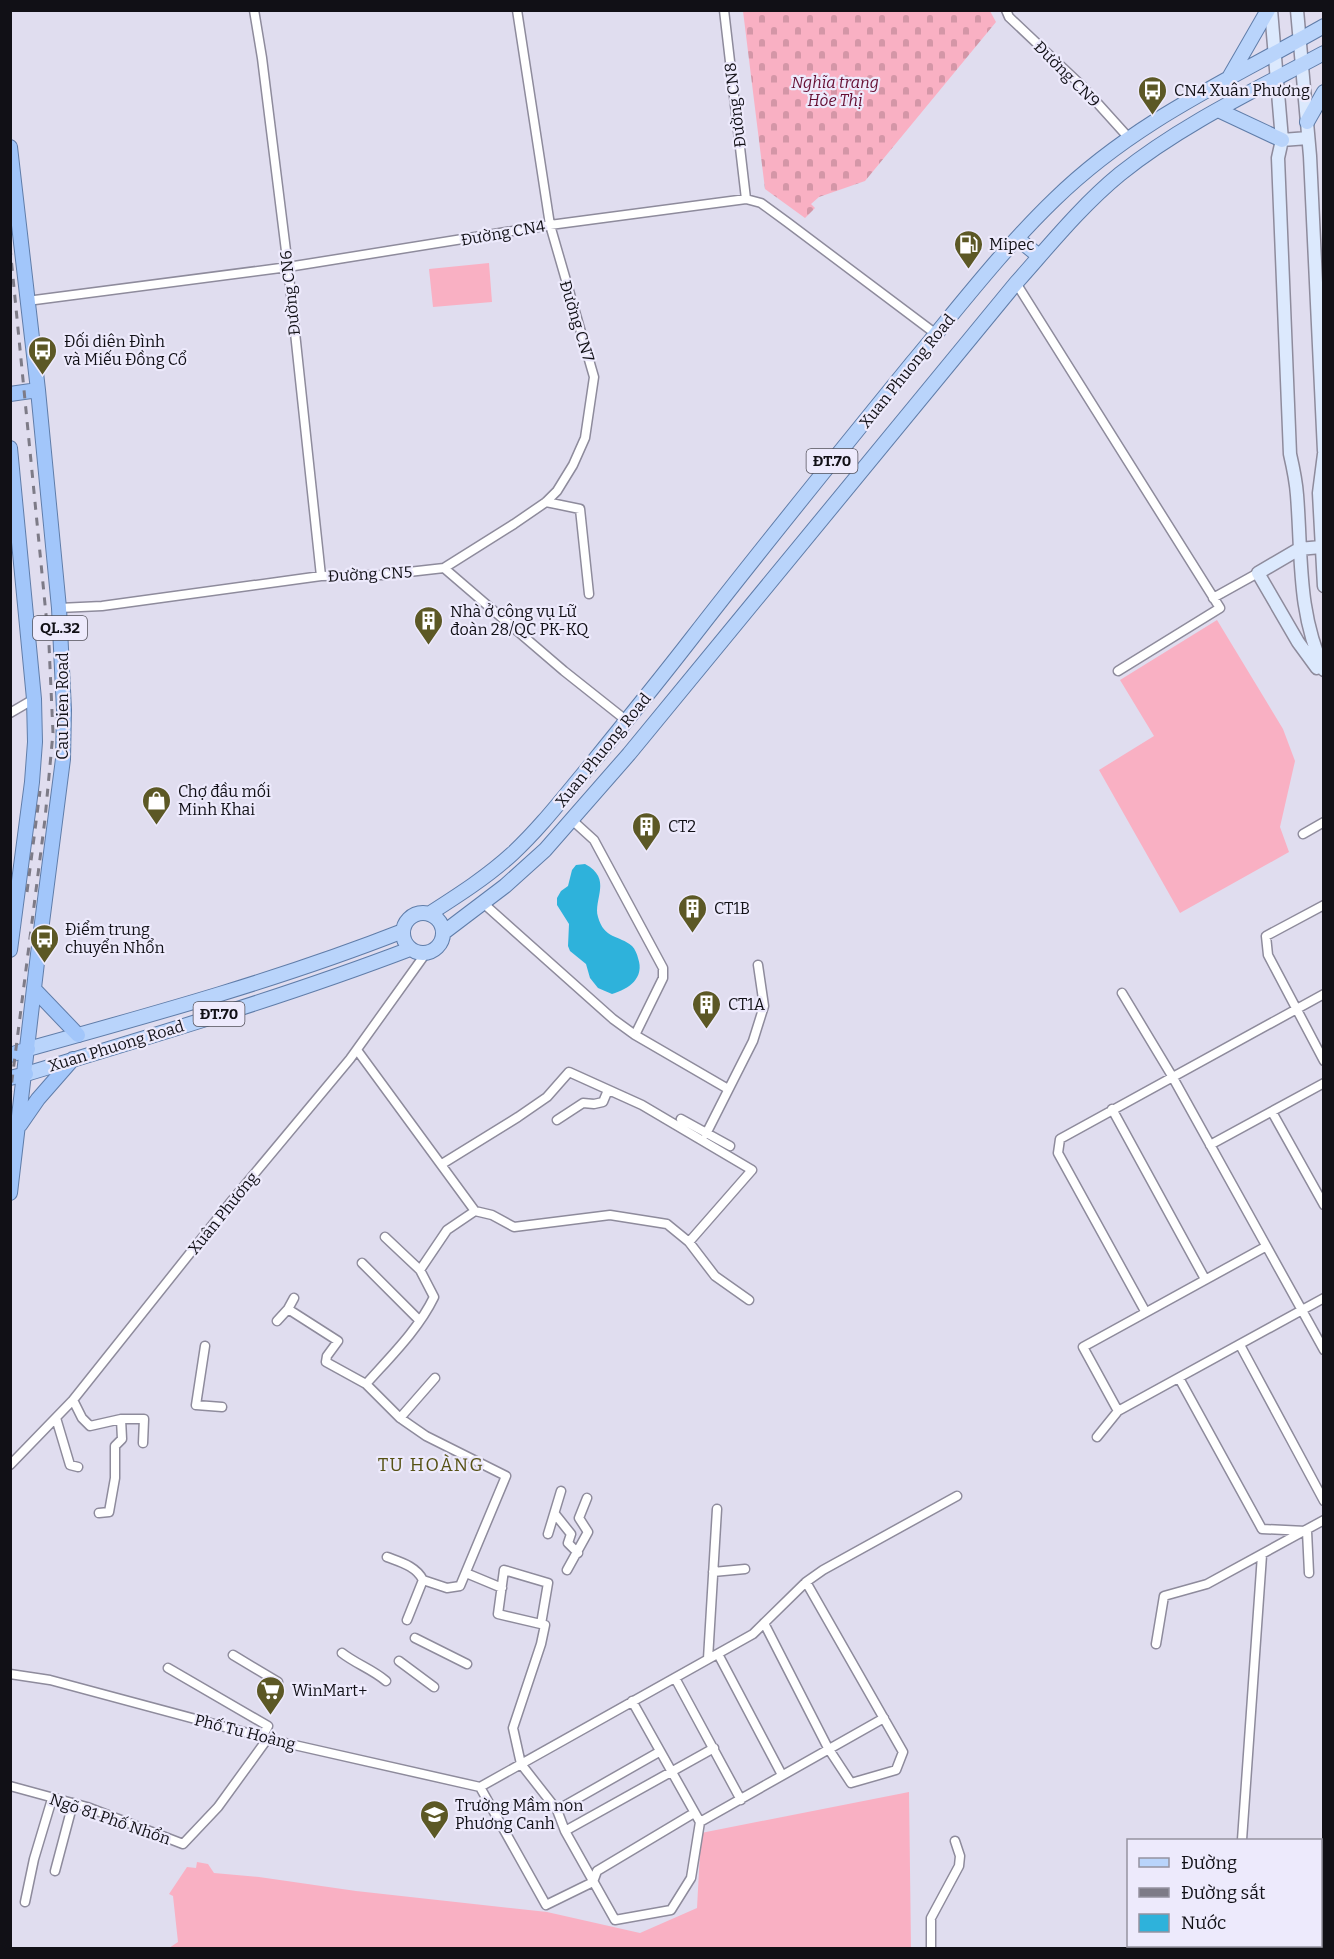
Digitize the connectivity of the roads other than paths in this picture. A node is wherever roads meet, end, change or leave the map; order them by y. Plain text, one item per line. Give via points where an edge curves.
1 (254, 10) edge
2 (517, 10) edge
3 (724, 10) edge
4 (1006, 10) edge
5 (1270, 10) edge
6 (1296, 10) edge
7 (1323, 26) edge
8 (1299, 39) junction
9 (1275, 51) junction
10 (1323, 53) edge
11 (1302, 65) junction
12 (1230, 76) junction
13 (1277, 78) junction
14 (1323, 92) edge
15 (1198, 94) junction
16 (1214, 112) junction
17 (1307, 122) junction
18 (1128, 138) junction
19 (1308, 138) junction
20 (1282, 140) junction
21 (10, 147) edge
22 (746, 199) junction
23 (550, 225) junction
24 (1018, 239) junction
25 (1040, 256) junction
26 (288, 267) junction
27 (1016, 283) junction
28 (27, 301) junction
29 (936, 334) junction
30 (38, 390) junction
31 (10, 394) edge
32 (1322, 397) edge
33 (10, 448) edge
34 (1323, 452) edge
35 (546, 502) junction
36 (1321, 547) junction
37 (1299, 549) junction
38 (444, 568) junction
39 (1258, 573) junction
40 (321, 576) junction
41 (1323, 585) edge
42 (589, 594) dead end
43 (1213, 597) junction
44 (59, 608) junction
45 (1323, 670) edge
46 (1118, 671) dead end
47 (1323, 676) edge
48 (34, 699) junction
49 (10, 713) edge
50 (627, 721) junction
51 (572, 820) junction
52 (1323, 822) edge
53 (1303, 834) dead end
54 (483, 903) junction
55 (1323, 905) edge
56 (429, 914) junction
57 (402, 931) junction
58 (443, 933) junction
59 (410, 949) junction
60 (10, 950) edge
61 (426, 953) junction
62 (758, 965) dead end
63 (34, 989) junction
64 (1122, 993) dead end
65 (1323, 994) edge
66 (1296, 1008) junction
67 (78, 1035) junction
68 (635, 1035) junction
69 (28, 1049) junction
70 (357, 1050) junction
71 (10, 1055) edge
72 (73, 1059) junction
73 (1323, 1061) edge
74 (26, 1074) junction
75 (1172, 1076) junction
76 (10, 1078) edge
77 (1323, 1083) edge
78 (728, 1089) junction
79 (608, 1090) junction
80 (1112, 1109) junction
81 (1272, 1112) junction
82 (681, 1119) dead end
83 (557, 1120) dead end
84 (19, 1127) junction
85 (706, 1134) junction
86 (1210, 1145) junction
87 (730, 1146) dead end
88 (442, 1164) junction
89 (10, 1193) edge
90 (1323, 1205) edge
91 (475, 1211) junction
92 (385, 1237) dead end
93 (689, 1242) junction
94 (1265, 1247) junction
95 (362, 1263) dead end
96 (420, 1270) junction
97 (1205, 1280) junction
98 (294, 1298) dead end
99 (1323, 1298) edge
100 (749, 1300) dead end
101 (288, 1309) junction
102 (1301, 1310) junction
103 (1144, 1311) junction
104 (419, 1320) junction
105 (277, 1321) dead end
106 (205, 1346) dead end
107 (1240, 1346) junction
108 (1323, 1350) edge
109 (435, 1378) dead end
110 (1179, 1378) junction
111 (366, 1384) junction
112 (73, 1400) junction
113 (222, 1407) dead end
114 (1118, 1411) junction
115 (56, 1418) junction
116 (400, 1418) junction
117 (121, 1419) junction
118 (1096, 1437) dead end
119 (143, 1443) dead end
120 (10, 1465) edge
121 (78, 1467) dead end
122 (561, 1491) dead end
123 (957, 1496) dead end
124 (587, 1498) dead end
125 (1323, 1501) edge
126 (717, 1509) dead end
127 (99, 1513) dead end
128 (555, 1514) junction
129 (1323, 1520) edge
130 (1307, 1531) junction
131 (548, 1534) dead end
132 (578, 1553) junction
133 (1262, 1555) junction
134 (387, 1557) dead end
135 (745, 1569) dead end
136 (567, 1570) dead end
137 (713, 1572) junction
138 (466, 1573) junction
139 (1309, 1573) dead end
140 (423, 1580) junction
141 (806, 1582) junction
142 (502, 1588) junction
143 (407, 1620) dead end
144 (764, 1623) junction
145 (541, 1624) junction
146 (415, 1638) dead end
147 (1156, 1644) dead end
148 (342, 1653) dead end
149 (718, 1654) junction
150 (233, 1655) dead end
151 (708, 1659) junction
152 (399, 1661) dead end
153 (467, 1664) dead end
154 (168, 1668) dead end
155 (10, 1674) edge
156 (675, 1678) junction
157 (386, 1680) dead end
158 (278, 1682) dead end
159 (434, 1688) dead end
160 (632, 1701) junction
161 (884, 1718) junction
162 (265, 1738) junction
163 (714, 1748) junction
164 (828, 1748) junction
165 (659, 1752) junction
166 (521, 1764) junction
167 (671, 1772) junction
168 (782, 1775) junction
169 (10, 1786) edge
170 (480, 1787) junction
171 (52, 1799) junction
172 (741, 1800) junction
173 (74, 1803) junction
174 (557, 1810) junction
175 (694, 1813) junction
176 (700, 1822) junction
177 (565, 1832) junction
178 (1242, 1839) edge
179 (956, 1841) dead end
180 (55, 1870) dead end
181 (593, 1882) junction
182 (25, 1902) dead end
183 (931, 1948) edge

1 - 26 street, Đường CN6
2 - 23 street, Đường CN7
3 - 22 street, Đường CN8
4 - 18 street, Đường CN9
5 - 9 main road
5 - 12 main road
6 - 8 main road
7 - 8 main road, Xuan Phuong Road / ĐT.70
8 - 9 main road, Xuan Phuong Road / ĐT.70
8 - 11 main road
9 - 12 main road, Xuan Phuong Road / ĐT.70
9 - 13 main road
10 - 11 main road, Xuan Phuong Road / ĐT.70
11 - 13 main road, Xuan Phuong Road / ĐT.70
11 - 17 main road
12 - 15 main road, Xuan Phuong Road / ĐT.70
13 - 16 main road, Xuan Phuong Road / ĐT.70
13 - 20 main road
14 - 17 main road
15 - 16 main road
15 - 18 main road, Xuan Phuong Road / ĐT.70
16 - 20 main road
16 - 25 main road, Xuan Phuong Road / ĐT.70 via 1119,175
17 - 19 main road
18 - 24 main road, Xuan Phuong Road / ĐT.70 via 1054,199
19 - 20 main road
19 - 32 main road
20 - 37 main road via 1278,158 1287,395
21 - 28 highway, Cau Dien Road / QL.32
22 - 23 street, Đường CN4
22 - 29 street via 761,203
23 - 26 street, Đường CN4
23 - 35 street, Đường CN7 via 594,377 585,438 557,490
24 - 25 main road
24 - 29 main road, Xuan Phuong Road / ĐT.70
25 - 27 main road, Xuan Phuong Road / ĐT.70
26 - 28 street, Đường CN4
26 - 40 street, Đường CN6
27 - 43 street
27 - 51 main road, Xuan Phuong Road / ĐT.70
28 - 30 highway, Cau Dien Road / QL.32
29 - 50 main road, Xuan Phuong Road / ĐT.70
30 - 31 highway
30 - 44 highway, Cau Dien Road / QL.32
32 - 34 main road
33 - 48 highway, Cau Dien Road / QL.32
34 - 36 main road via 1319,493
35 - 38 street, Đường CN7
35 - 42 street via 580,509
36 - 37 main road
36 - 41 main road
37 - 39 main road
37 - 45 main road via 1306,619
38 - 40 street, Đường CN5
38 - 50 street
39 - 43 street
39 - 47 main road
40 - 44 street, Đường CN5 via 102,606
43 - 46 street via 1220,608
44 - 63 highway, Cau Dien Road / QL.32 via 63,759
48 - 49 street
48 - 60 highway, Cau Dien Road / QL.32 via 32,782
50 - 56 main road, Xuan Phuong Road / ĐT.70 via 540,827 479,881
51 - 54 main road, Xuan Phuong Road / ĐT.70
51 - 68 street via 594,840 663,968 663,978
52 - 53 street
54 - 58 main road, Xuan Phuong Road / ĐT.70
54 - 68 street
55 - 66 street via 1266,936 1268,955
56 - 57 main road via 413,915
56 - 58 main road via 441,924
57 - 59 main road
57 - 67 main road, Xuan Phuong Road / ĐT.70 via 339,955
58 - 61 main road via 436,949
59 - 61 main road
59 - 72 main road, Xuan Phuong Road / ĐT.70 via 290,992
61 - 70 street, Xuân Phương
62 - 78 street via 764,1006 753,1041
63 - 67 highway
63 - 69 highway, Cau Dien Road / QL.32
64 - 75 street
65 - 66 street
66 - 73 street
66 - 75 street
67 - 69 main road, Xuan Phuong Road / ĐT.70
68 - 78 street
69 - 71 highway, ĐT.70
69 - 74 highway, Cau Dien Road / QL.32
70 - 88 street
70 - 112 street, Xuân Phương
72 - 74 main road, Xuan Phuong Road / ĐT.70
72 - 84 highway
74 - 76 highway, ĐT.70
74 - 84 highway, Cau Dien Road / QL.32
75 - 80 street
75 - 86 street
77 - 81 street
78 - 85 street
79 - 83 street via 603,1102 583,1103
79 - 88 street via 568,1071 547,1096
79 - 93 street via 642,1105 752,1170
80 - 97 street
80 - 103 street via 1060,1139 1058,1153
81 - 86 street
81 - 90 street
82 - 85 street
84 - 89 highway, Cau Dien Road / QL.32
85 - 87 street
86 - 94 street
88 - 91 street
91 - 93 street via 514,1227 610,1215 666,1224
91 - 96 street via 447,1230
92 - 96 street
93 - 100 street via 715,1276
94 - 97 street
94 - 102 street
95 - 104 street
96 - 104 street via 434,1297
97 - 103 street
98 - 101 street
99 - 102 street
101 - 105 street
101 - 111 street via 338,1341 326,1362
102 - 107 street
102 - 108 street
103 - 114 street via 1083,1347
104 - 111 street
106 - 113 street via 196,1405
107 - 110 street
107 - 125 street
109 - 116 street
110 - 114 street
110 - 130 street via 1263,1529
111 - 116 street
112 - 115 street, Xuân Phương
112 - 117 street via 90,1425
114 - 118 street
115 - 120 street, Xuân Phương
115 - 121 street via 70,1465
116 - 138 street via 426,1436 506,1476
117 - 119 street via 144,1419
117 - 127 street via 122,1439 115,1446 109,1512
122 - 128 street
123 - 141 street
124 - 132 street via 579,1518 588,1532
126 - 137 street
128 - 131 street
128 - 132 street via 571,1534 568,1543
129 - 130 street
130 - 133 street
130 - 139 street
132 - 136 street
133 - 147 street via 1207,1584 1164,1596
133 - 178 street
134 - 140 street via 410,1566
135 - 137 street
137 - 151 street
138 - 140 street via 460,1586 447,1588
138 - 142 street
140 - 143 street
141 - 144 street
141 - 161 street
142 - 145 street via 498,1614
142 - 145 street via 504,1570 548,1582
144 - 149 street
144 - 164 street
145 - 166 street via 545,1625 541,1644 513,1728
146 - 153 street
148 - 157 street
149 - 151 street
149 - 168 street
150 - 158 street
151 - 156 street
152 - 159 street
154 - 162 street via 268,1726
155 - 162 street, Phố Tu Hoàng via 50,1680
156 - 160 street
156 - 163 street
160 - 165 street
160 - 166 street
161 - 164 street
161 - 164 street via 903,1752 896,1770 851,1783
162 - 170 street, Phố Tu Hoàng
162 - 173 street, Ngõ 81 Phố Nhổn via 218,1807 183,1844
163 - 167 street
163 - 172 street
164 - 168 street
165 - 167 street
165 - 174 street
166 - 170 street
166 - 174 street
167 - 175 street
167 - 177 street
168 - 172 street
169 - 171 street, Ngõ 81 Phố Nhổn
170 - 181 street via 546,1905
171 - 173 street, Ngõ 81 Phố Nhổn
171 - 182 street
172 - 176 street
173 - 180 street
174 - 177 street
175 - 176 street
175 - 181 street via 597,1871
176 - 181 street via 691,1878 670,1910 615,1920
177 - 181 street
179 - 183 street via 959,1866 932,1918

